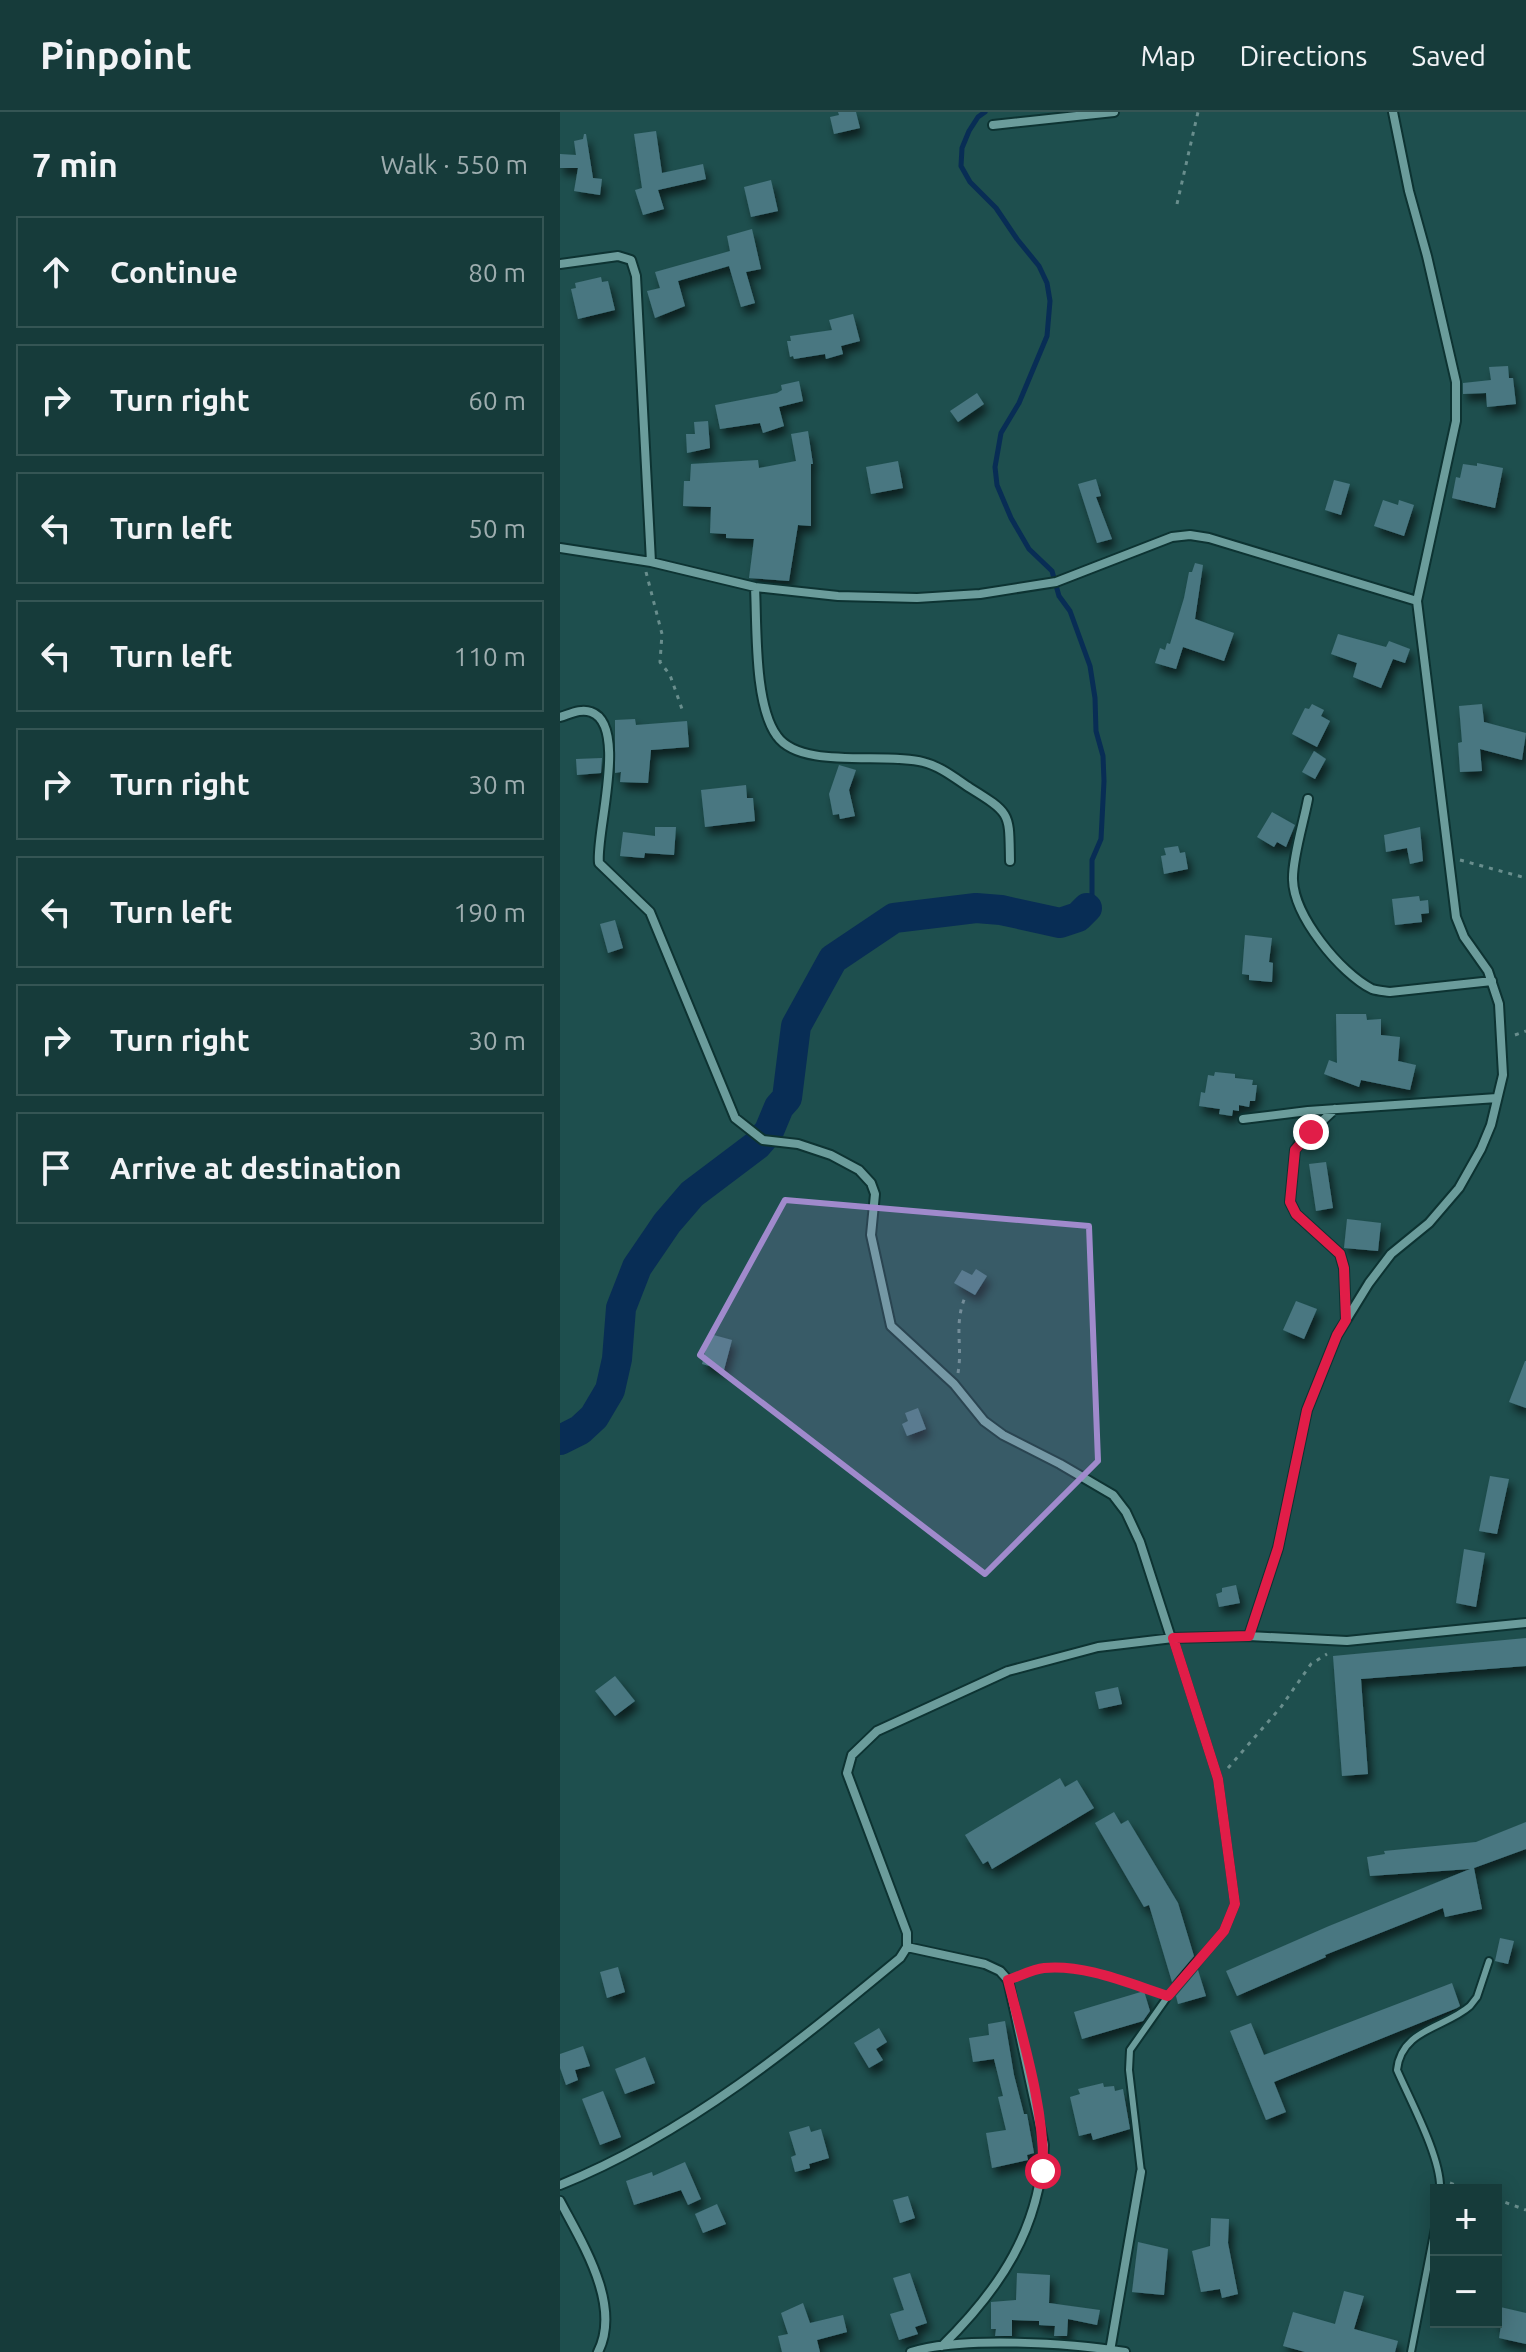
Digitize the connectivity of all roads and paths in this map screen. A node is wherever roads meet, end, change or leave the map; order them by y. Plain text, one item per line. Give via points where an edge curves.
1 (1114, 112) edge
2 (1198, 112) edge
3 (1393, 112) edge
4 (993, 125) dead end
5 (1177, 204) dead end
6 (560, 264) edge
7 (560, 548) edge
8 (647, 561) junction
9 (755, 587) junction
10 (1417, 601) junction
11 (682, 709) dead end
12 (560, 717) edge
13 (1308, 799) dead end
14 (1447, 846) junction
15 (1010, 861) dead end
16 (1526, 878) edge
17 (1492, 981) junction
18 (1497, 1098) junction
19 (1335, 1109) junction
20 (1243, 1119) dead end
21 (966, 1295) dead end
22 (1346, 1320) junction
23 (954, 1384) junction
24 (1526, 1623) edge
25 (1249, 1636) junction
26 (1172, 1638) junction
27 (1347, 1641) junction
28 (1218, 1779) junction
29 (907, 1947) junction
30 (1489, 1961) dead end
31 (1008, 1980) junction
32 (1168, 1996) junction
33 (1141, 2172) joint
34 (1441, 2180) junction
35 (1441, 2184) edge
36 (1452, 2184) edge
37 (560, 2185) edge
38 (560, 2201) edge
39 (1502, 2201) edge
40 (1526, 2210) edge
41 (1430, 2254) edge
42 (942, 2346) junction
43 (1110, 2351) edge
44 (598, 2352) edge
45 (911, 2352) edge
46 (1125, 2352) edge
47 (1411, 2352) edge

1 - 4 street
2 - 5 path
3 - 10 street via 1456,382 1456,421
6 - 8 street via 625,257 636,276
7 - 8 street
8 - 9 street
8 - 11 path via 662,634 660,662
9 - 10 street via 901,598 980,594 1056,582 1172,537 1190,535
9 - 15 street via 764,705 783,745 801,753 925,762 1005,813
10 - 14 street
12 - 23 street via 582,710 601,720 609,778 599,863 650,912 735,1118 763,1140 831,1155 871,1183 871,1235 891,1326
13 - 17 street via 1292,879 1323,946 1375,991
14 - 16 path via 1460,860
14 - 17 street via 1456,917
17 - 18 street via 1499,1004 1503,1075
18 - 19 street
18 - 22 street via 1481,1149 1459,1188 1429,1223 1391,1254
19 - 20 street
19 - 22 street via 1295,1150 1290,1202 1340,1254
21 - 23 path via 960,1309
22 - 25 street via 1307,1410 1278,1548
23 - 26 street via 984,1421 1003,1435 1113,1495 1140,1542
24 - 27 street
25 - 26 street
25 - 27 street
26 - 28 lane
26 - 29 street via 1098,1647 1008,1671 877,1731 852,1755 847,1773 907,1933
27 - 28 path via 1311,1664
28 - 32 lane via 1235,1904 1224,1931
29 - 31 street via 985,1964
29 - 37 street via 800,2040 671,2129
30 - 34 lane via 1470,2006 1409,2041 1399,2054 1397,2070
31 - 32 path via 1043,1968 1062,1969
31 - 42 street via 1039,2115 1043,2171 1015,2256 997,2286
32 - 33 lane via 1130,2050
33 - 43 street
34 - 35 lane
34 - 36 path
38 - 44 street via 590,2259 606,2312
39 - 40 path
41 - 47 lane
42 - 43 street via 1035,2344
42 - 45 street
43 - 46 street

